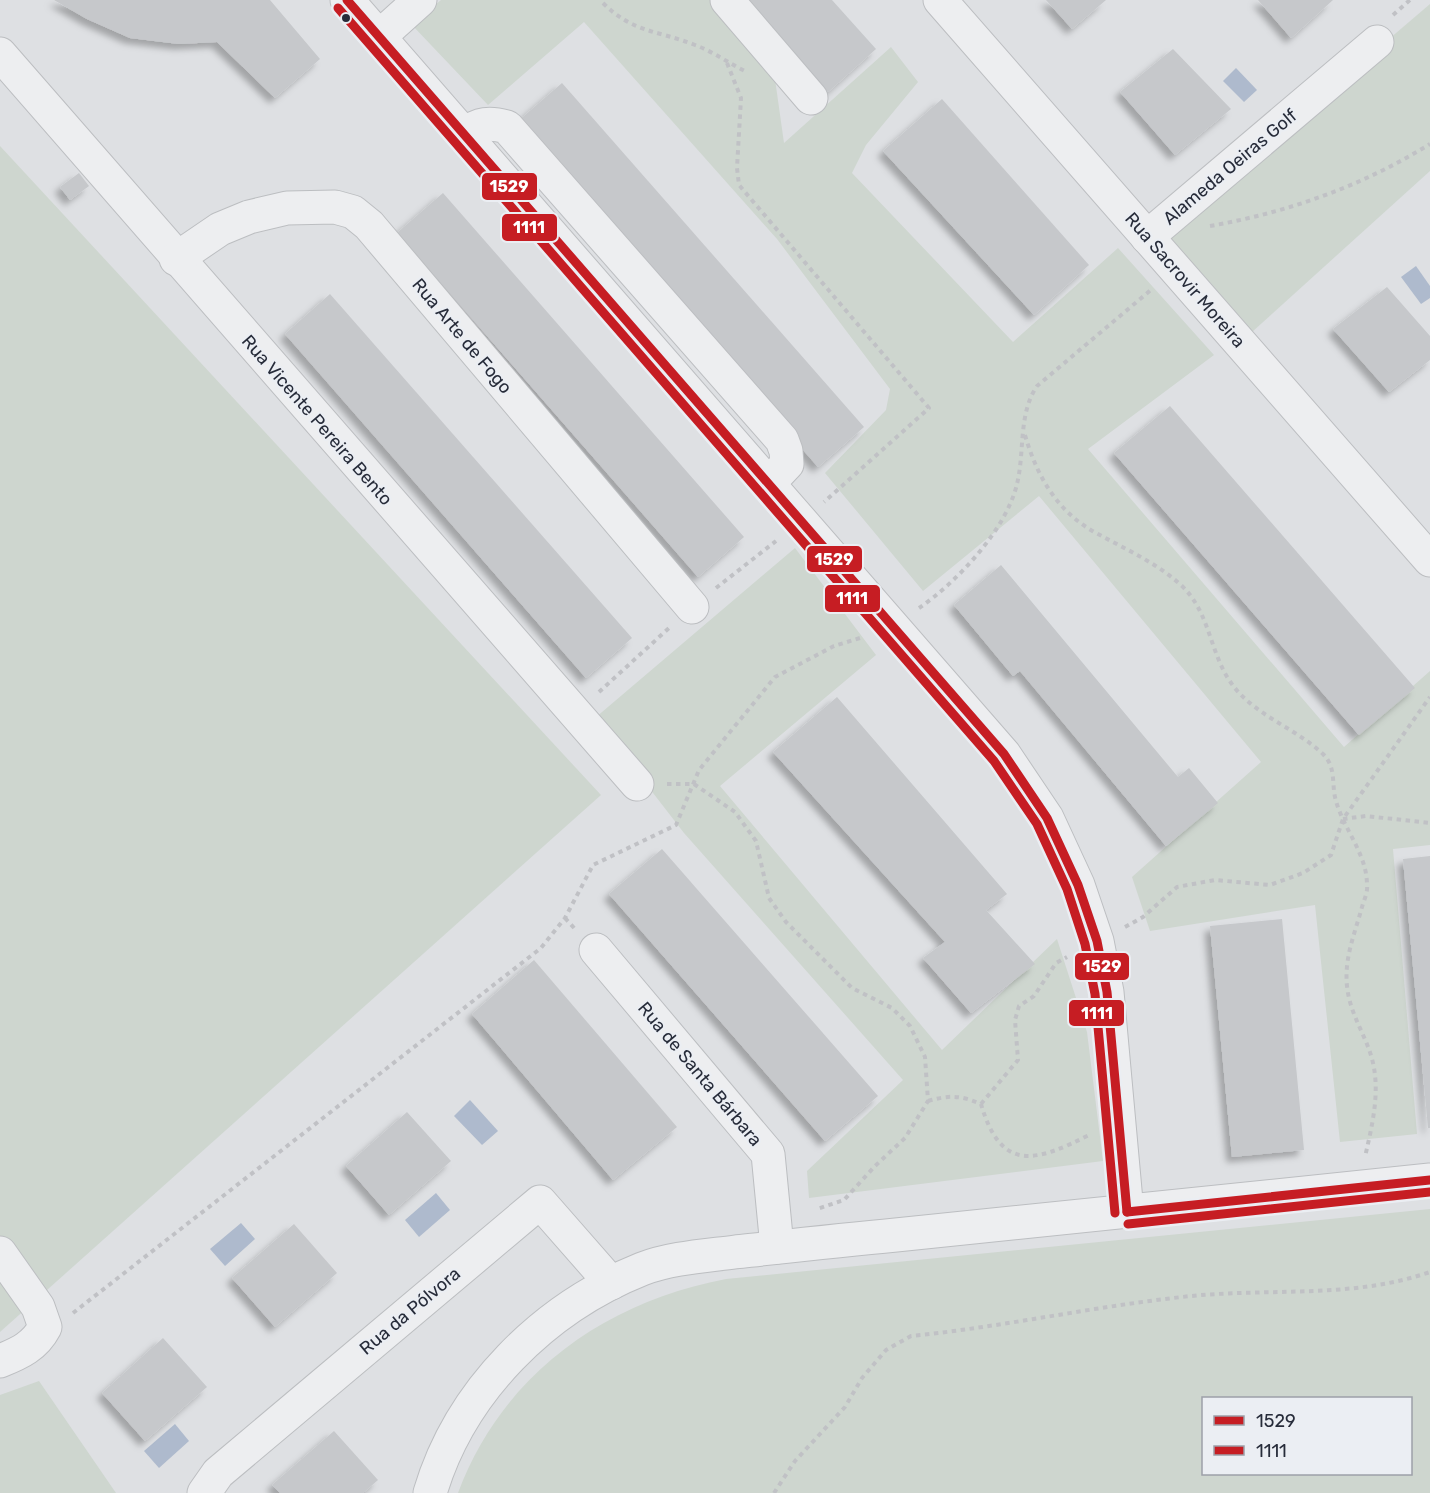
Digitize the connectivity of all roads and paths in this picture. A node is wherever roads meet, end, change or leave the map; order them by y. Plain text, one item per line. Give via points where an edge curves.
1 (347, 0) edge
2 (420, 0) edge
3 (727, 0) edge
4 (940, 0) edge
5 (603, 3) dead end
6 (379, 37) junction
7 (1377, 42) dead end
8 (0, 54) edge
9 (727, 63) junction
10 (787, 70) junction
11 (811, 98) dead end
12 (1430, 144) edge
13 (1200, 228) dead end
14 (1147, 237) junction
15 (176, 259) junction
16 (1023, 431) dead end
17 (802, 521) junction
18 (1430, 560) edge
19 (692, 607) dead end
20 (1430, 697) edge
21 (637, 784) joint
22 (1343, 819) junction
23 (1430, 823) edge
24 (565, 918) dead end
25 (1097, 941) junction
26 (596, 950) dead end
27 (928, 1101) junction
28 (981, 1104) junction
29 (1119, 1119) junction
30 (1430, 1180) edge
31 (1359, 1187) junction
32 (1127, 1212) junction
33 (776, 1233) junction
34 (0, 1253) edge
35 (1430, 1272) edge
36 (611, 1283) junction
37 (38, 1340) junction
38 (0, 1361) edge
39 (204, 1493) edge
40 (429, 1493) edge
41 (774, 1493) edge

1 - 6 street
2 - 6 street
3 - 10 street
4 - 14 street, Rua Sacrovir Moreira
5 - 9 path via 617,17 642,31 698,46
6 - 17 street
7 - 14 street, Alameda Oeiras Golf
8 - 15 street, Rua Vicente Pereira Bento
9 - 10 path via 745,71
9 - 17 path via 741,98 739,185 929,408
10 - 11 street
12 - 13 path, Alameda Oeiras Golf via 1386,169 1326,195 1260,216
14 - 18 street, Rua Sacrovir Moreira
15 - 19 street, Rua Arte de Fogo via 220,229 270,212 318,206 353,212 369,225
15 - 21 street, Rua Vicente Pereira Bento
16 - 22 path via 1035,465 1054,499 1095,533 1147,559 1182,587 1197,604 1225,674 1237,690 1250,704 1300,735 1325,756
17 - 25 street via 1028,786 1064,853
20 - 22 path
21 - 27 path via 694,784 735,812 756,841 769,898 786,922 852,988 892,1008 910,1026 926,1057
22 - 23 path via 1366,816
22 - 25 path via 1331,855 1303,873 1270,885 1215,880 1177,887 1143,917
22 - 31 path via 1363,859 1368,888 1347,964 1349,1003 1371,1057 1375,1083 1374,1115
24 - 37 path via 541,948
25 - 28 path via 1056,963 1034,996 1019,1006 1015,1020 1018,1060
25 - 29 street via 1107,992
26 - 33 street, Rua de Santa Bárbara via 768,1154
27 - 28 path via 950,1095
27 - 33 path via 906,1138 844,1200 801,1214
28 - 29 path via 997,1142 1017,1156 1043,1155 1061,1149
29 - 32 street
30 - 31 street
31 - 32 street
32 - 33 street
33 - 36 street via 644,1268
34 - 37 street via 38,1307 45,1327
35 - 41 path via 1398,1283 1356,1290 1182,1297 911,1336 886,1350 862,1378 845,1407 795,1461
36 - 39 street, Rua da Pólvora via 540,1202 218,1473
36 - 40 street via 544,1326 492,1377 449,1444
37 - 38 street via 19,1354

